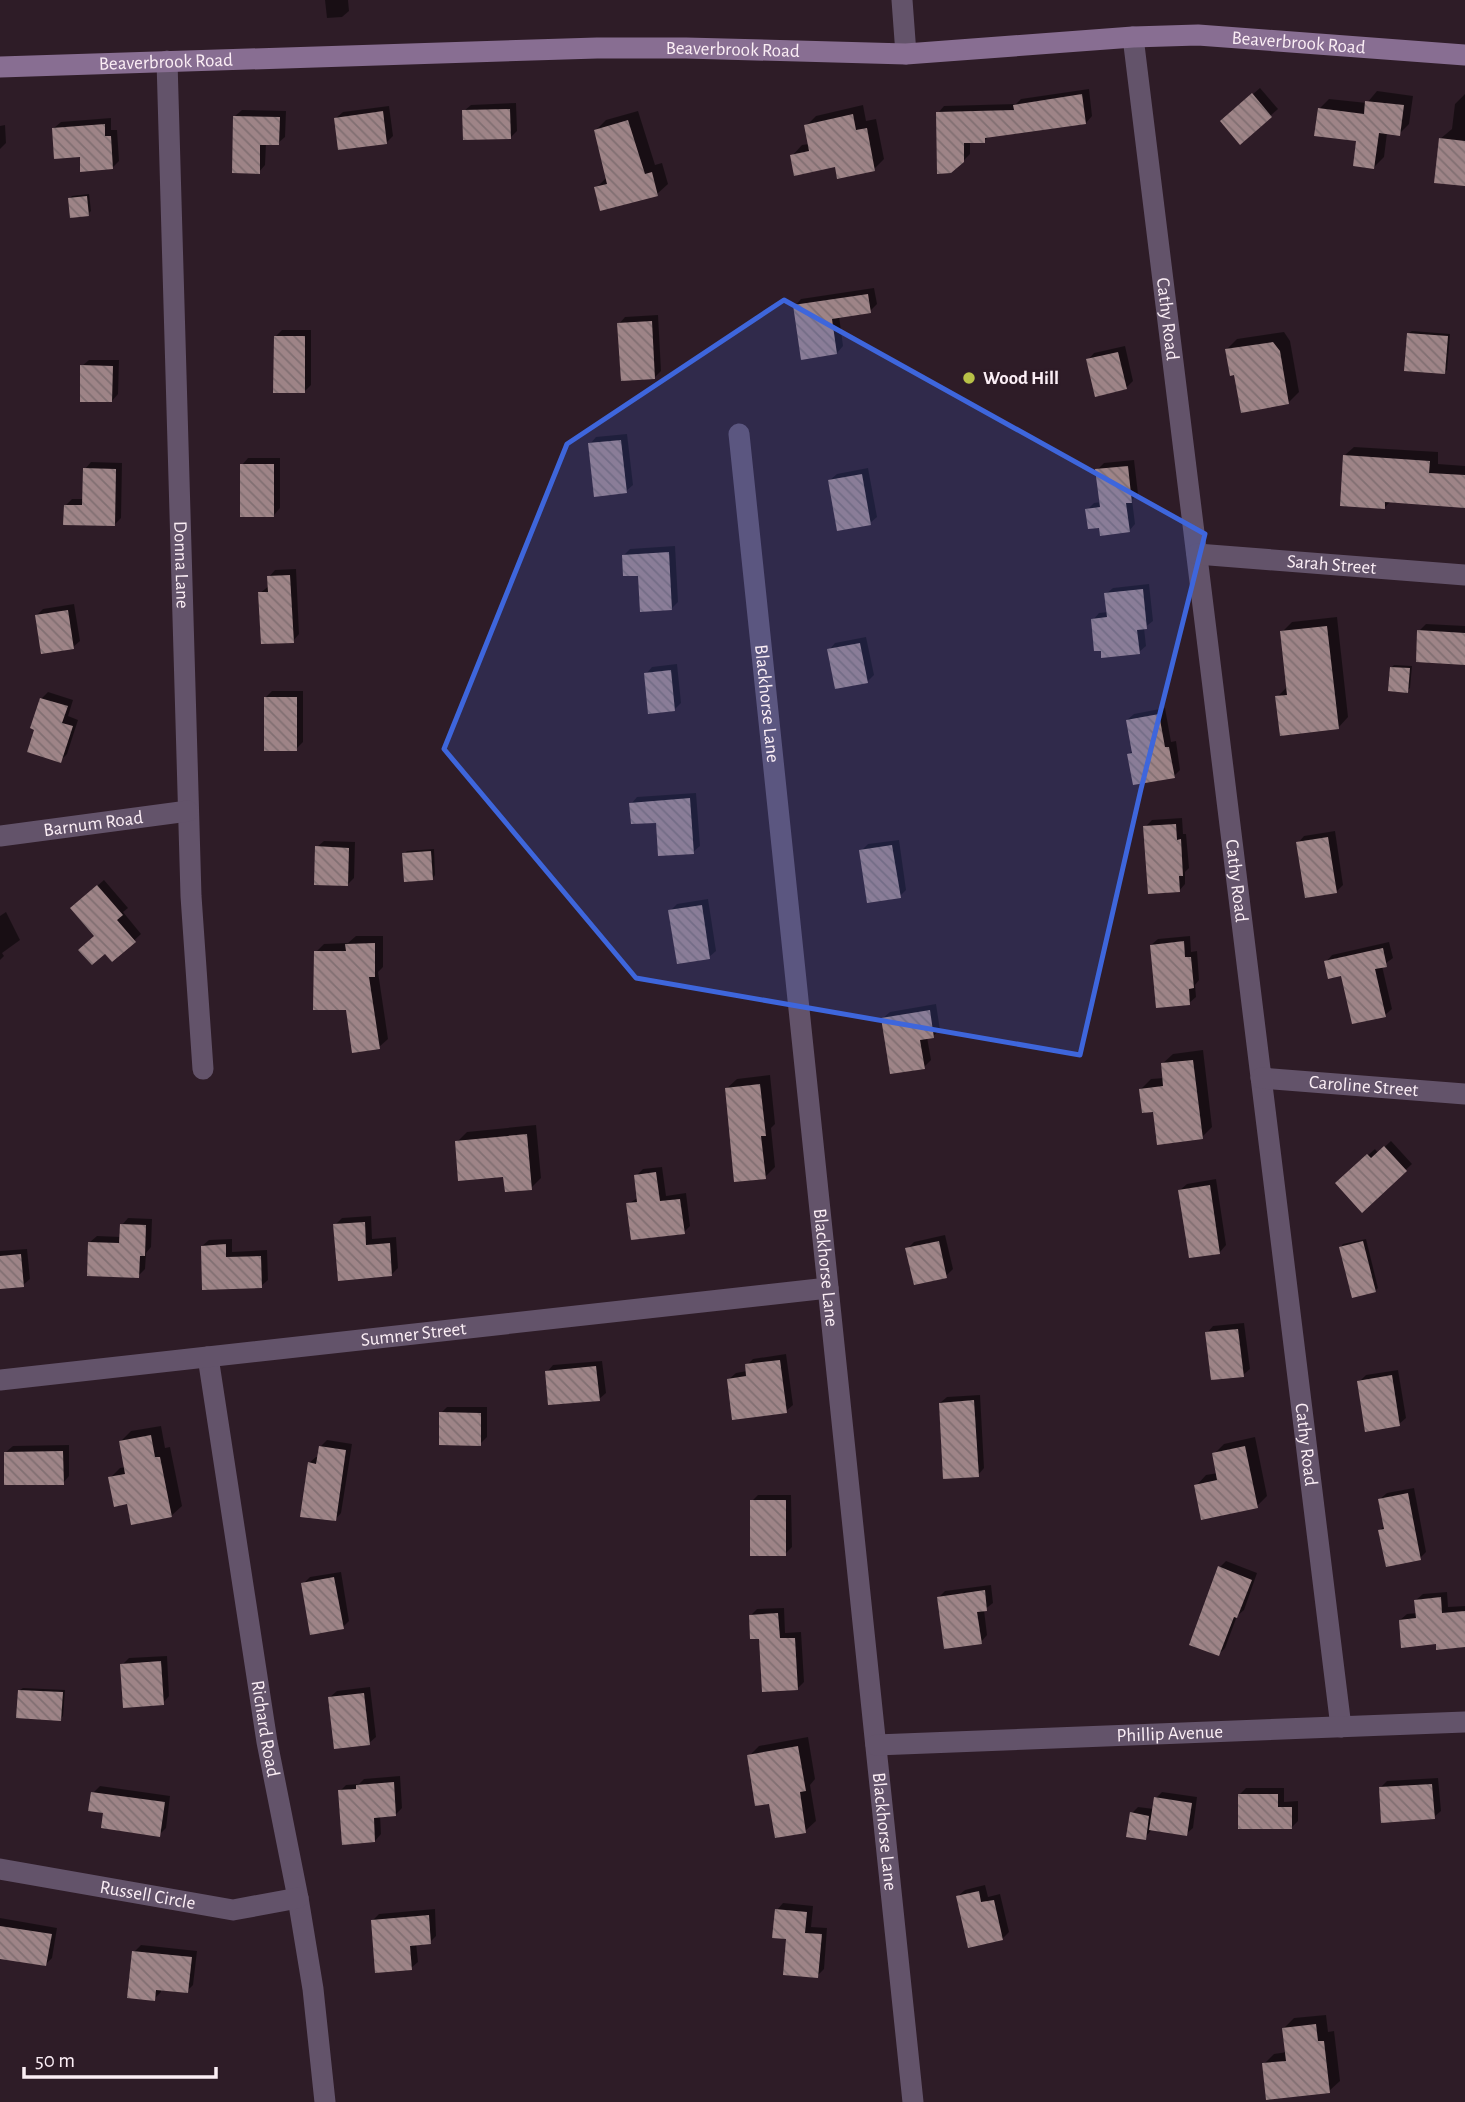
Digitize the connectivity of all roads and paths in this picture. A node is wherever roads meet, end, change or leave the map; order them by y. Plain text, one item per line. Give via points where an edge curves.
1 (902, 0) edge
2 (1133, 37) junction
3 (906, 54) junction
4 (1465, 55) edge
5 (167, 61) junction
6 (0, 66) edge
7 (739, 434) dead end
8 (1196, 554) junction
9 (1465, 575) edge
10 (188, 811) junction
11 (0, 836) edge
12 (203, 1069) dead end
13 (1261, 1078) junction
14 (1465, 1094) edge
15 (828, 1288) junction
16 (208, 1357) junction
17 (0, 1380) edge
18 (1465, 1722) edge
19 (1341, 1727) junction
20 (876, 1745) junction
21 (0, 1869) edge
22 (298, 1898) junction
23 (325, 2102) edge
24 (913, 2102) edge

1 - 3 street
2 - 3 street, Beaverbrook Road
2 - 4 street, Beaverbrook Road via 1218,36
2 - 8 street, Cathy Road
3 - 5 street, Beaverbrook Road via 634,48
5 - 6 street, Beaverbrook Road
5 - 10 street, Donna Lane
7 - 15 street, Blackhorse Lane
8 - 9 street, Sarah Street
8 - 13 street, Cathy Road
10 - 11 street, Barnum Road
10 - 12 street, Donna Lane
13 - 14 street, Caroline Street
13 - 19 street, Cathy Road
15 - 16 street, Sumner Street
15 - 20 street, Blackhorse Lane
16 - 17 street, Sumner Street
16 - 22 street, Richard Road via 267,1742
18 - 19 street, Phillip Avenue
19 - 20 street, Phillip Avenue
20 - 24 street, Blackhorse Lane
21 - 22 street, Russell Circle via 229,1909
22 - 23 street, Richard Road

